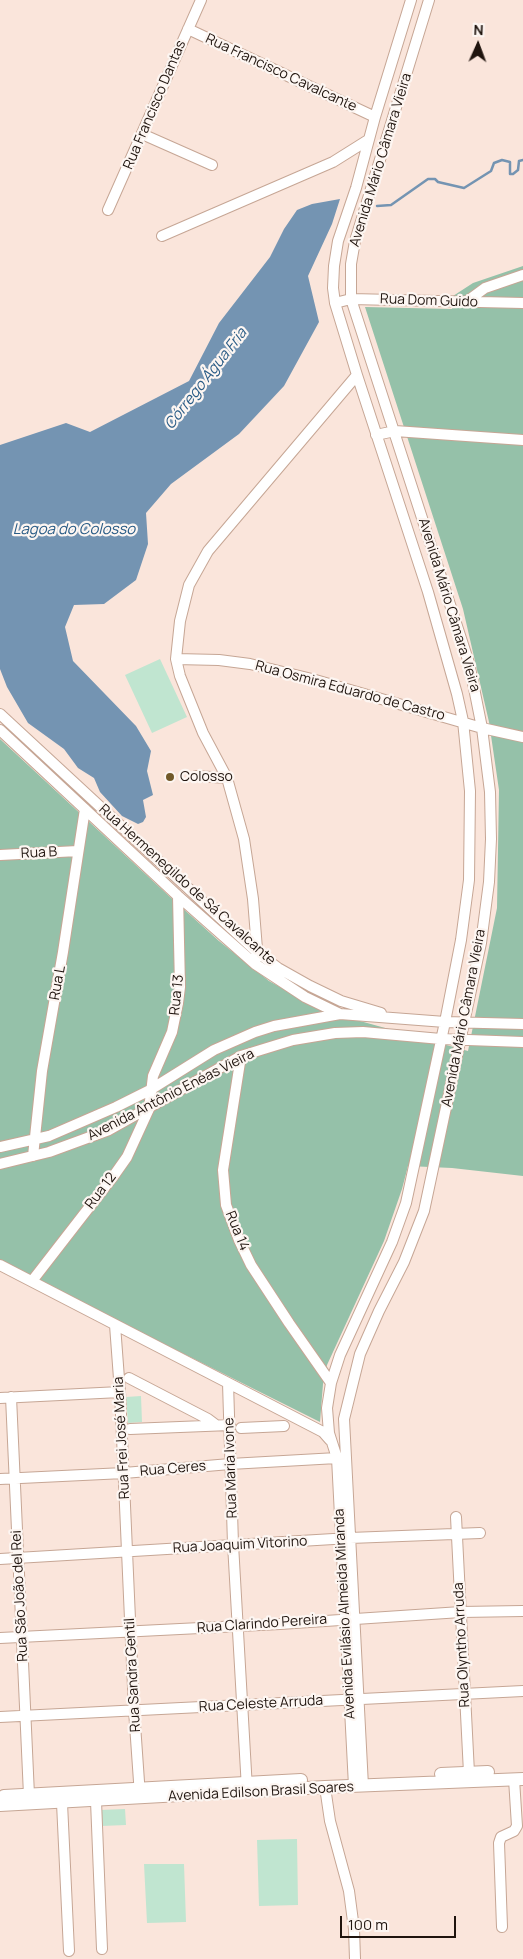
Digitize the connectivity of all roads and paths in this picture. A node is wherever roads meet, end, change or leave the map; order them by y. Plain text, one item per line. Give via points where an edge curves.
1 (201, 0) edge
2 (411, 0) edge
3 (415, 0) edge
4 (429, 2) edge
5 (188, 29) junction
6 (374, 118) junction
7 (142, 134) junction
8 (368, 140) junction
9 (212, 165) dead end
10 (108, 210) dead end
11 (162, 236) dead end
12 (523, 275) edge
13 (352, 299) junction
14 (335, 302) junction
15 (466, 302) junction
16 (523, 303) edge
17 (357, 375) junction
18 (395, 431) junction
19 (376, 435) junction
20 (523, 440) edge
21 (176, 659) junction
22 (0, 714) edge
23 (463, 721) junction
24 (482, 728) junction
25 (0, 730) edge
26 (523, 737) edge
27 (196, 776) dead end
28 (227, 778) junction
29 (85, 809) junction
30 (78, 850) junction
31 (0, 855) edge
32 (178, 896) junction
33 (257, 952) junction
34 (255, 964) junction
35 (340, 1014) junction
36 (398, 1019) junction
37 (445, 1022) junction
38 (464, 1022) junction
39 (523, 1024) edge
40 (441, 1039) junction
41 (460, 1039) junction
42 (523, 1042) edge
43 (241, 1056) junction
44 (150, 1090) junction
45 (149, 1109) junction
46 (35, 1140) junction
47 (0, 1147) edge
48 (33, 1156) junction
49 (0, 1164) edge
50 (0, 1265) edge
51 (32, 1282) junction
52 (115, 1325) junction
53 (129, 1378) dead end
54 (332, 1382) junction
55 (228, 1383) junction
56 (120, 1392) junction
57 (11, 1397) junction
58 (0, 1398) edge
59 (216, 1425) junction
60 (284, 1426) dead end
61 (234, 1428) junction
62 (130, 1429) dead end
63 (331, 1442) junction
64 (345, 1450) junction
65 (342, 1459) junction
66 (230, 1464) junction
67 (124, 1473) junction
68 (14, 1478) junction
69 (0, 1479) edge
70 (456, 1517) dead end
71 (457, 1533) junction
72 (480, 1533) dead end
73 (346, 1538) junction
74 (233, 1544) junction
75 (126, 1552) junction
76 (18, 1558) junction
77 (0, 1559) edge
78 (523, 1611) edge
79 (461, 1612) junction
80 (350, 1618) junction
81 (238, 1626) junction
82 (131, 1632) junction
83 (21, 1637) junction
84 (0, 1638) edge
85 (523, 1691) edge
86 (465, 1693) junction
87 (354, 1699) junction
88 (241, 1705) junction
89 (134, 1710) junction
90 (26, 1715) junction
91 (0, 1716) edge
92 (469, 1772) junction
93 (519, 1780) edge
94 (358, 1782) junction
95 (247, 1787) junction
96 (325, 1787) junction
97 (140, 1794) junction
98 (30, 1795) junction
99 (0, 1797) edge
100 (96, 1801) junction
101 (62, 1802) junction
102 (0, 1805) edge
103 (502, 1927) dead end
104 (102, 1949) dead end
105 (69, 1951) dead end
106 (355, 1959) edge

1 - 5 street, Rua Francisco Dantas
2 - 6 street, Avenida Mário Câmara Vieira
3 - 4 street
4 - 13 street, Avenida Mário Câmara Vieira via 355,241 351,264
5 - 6 street, Rua Francisco Cavalcante
5 - 7 street, Rua Francisco Dantas
6 - 8 street, Avenida Mário Câmara Vieira
7 - 9 street
7 - 10 street, Rua Francisco Dantas
8 - 11 street via 333,162
8 - 14 street, Avenida Mário Câmara Vieira via 338,241 334,266
12 - 15 street via 485,288
13 - 14 street, Rua Dom Guido
13 - 15 street, Rua Dom Guido
13 - 18 street, Avenida Mário Câmara Vieira
14 - 17 street, Avenida Mário Câmara Vieira
15 - 16 street, Rua Dom Guido
17 - 19 street, Avenida Mário Câmara Vieira
17 - 21 street via 208,551 189,585
18 - 19 street
18 - 20 street
18 - 24 street, Avenida Mário Câmara Vieira via 469,663
19 - 23 street, Avenida Mário Câmara Vieira via 428,592
21 - 23 street, Rua Osmira Eduardo de Castro via 250,664 312,678
21 - 28 street via 196,716
22 - 33 street, Rua Hermenegildo de Sá Cavalcante
23 - 24 street, Rua Osmira Eduardo de Castro
23 - 37 street, Avenida Mário Câmara Vieira via 470,791 469,880
24 - 26 street, Rua Osmira Eduardo de Castro
24 - 38 street, Avenida Mário Câmara Vieira via 490,792 489,882
25 - 29 street, Rua Hermenegildo de Sá Cavalcante
27 - 28 street
28 - 33 street via 244,840
29 - 30 street, Rua L
29 - 32 street, Rua Hermenegildo de Sá Cavalcante
30 - 31 street, Rua B
30 - 46 street, Rua L via 42,1071
32 - 34 street, Rua Hermenegildo de Sá Cavalcante
32 - 44 street, Rua 13 via 178,1003 172,1032
33 - 34 street
33 - 36 street, Rua Hermenegildo de Sá Cavalcante via 310,986 342,1001
34 - 35 street, Rua Hermenegildo de Sá Cavalcante via 305,997
35 - 36 street, Avenida Antônio Enéas Vieira
35 - 44 street, Avenida Antônio Enéas Vieira via 274,1026 231,1042
36 - 37 street, Avenida Antônio Enéas Vieira
37 - 38 street, Avenida Antônio Enéas Vieira
37 - 40 street, Avenida Mário Câmara Vieira
38 - 39 street, Avenida Antônio Enéas Vieira
38 - 41 street, Avenida Mário Câmara Vieira
40 - 41 street, Avenida Antônio Enéas Vieira
40 - 43 street, Avenida Antônio Enéas Vieira via 335,1033
40 - 54 street, Avenida Mário Câmara Vieira via 406,1203 392,1242 340,1355
41 - 42 street, Avenida Antônio Enéas Vieira
41 - 64 street, Avenida Mário Câmara Vieira via 424,1210 404,1262 360,1354 344,1419
43 - 45 street, Avenida Antônio Enéas Vieira via 194,1080
43 - 54 street, Rua 14 via 223,1170 226,1206 251,1265
44 - 45 street, Rua 12
44 - 46 street, Avenida Antônio Enéas Vieira via 83,1122
45 - 48 street, Avenida Antônio Enéas Vieira via 109,1130
45 - 51 street, Rua 12 via 115,1174
46 - 47 street, Avenida Antônio Enéas Vieira
46 - 48 street, Rua L
48 - 49 street, Avenida Antônio Enéas Vieira
50 - 51 street
51 - 52 street
52 - 55 street
52 - 56 street, Rua Frei José Maria
53 - 59 street
54 - 63 street, Avenida Mário Câmara Vieira via 327,1421
55 - 61 street, Rua Maria Ivone
55 - 63 street via 323,1432
56 - 57 street
56 - 67 street, Rua Frei José Maria
57 - 58 street
57 - 68 street, Rua São João del Rei
59 - 61 street
59 - 62 street
60 - 61 street
61 - 66 street, Rua Maria Ivone
63 - 64 street
63 - 65 street, Avenida Evilásio Almeida Miranda
64 - 65 street, Avenida Evilásio Almeida Miranda
65 - 66 street, Rua Ceres
65 - 73 street, Avenida Evilásio Almeida Miranda
66 - 67 street, Rua Ceres
66 - 74 street, Rua Maria Ivone
67 - 68 street, Rua Ceres
67 - 75 street, Rua Frei José Maria
68 - 69 street, Rua Ceres
68 - 76 street, Rua São João del Rei
70 - 71 street, Rua Olyntho Arruda
71 - 72 street, Rua Joaquim Vitorino
71 - 73 street, Rua Joaquim Vitorino
71 - 79 street, Rua Olyntho Arruda
73 - 74 street, Rua Joaquim Vitorino
73 - 80 street, Avenida Evilásio Almeida Miranda
74 - 75 street, Rua Joaquim Vitorino
74 - 81 street, Rua Maria Ivone
75 - 76 street, Rua Joaquim Vitorino
75 - 82 street, Rua Sandra Gentil
76 - 77 street, Rua Joaquim Vitorino
76 - 83 street, Rua São João del Rei
78 - 79 street, Rua Clarindo Pereira
79 - 80 street, Rua Clarindo Pereira
79 - 86 street, Rua Olyntho Arruda
80 - 81 street, Rua Clarindo Pereira
80 - 87 street, Avenida Evilásio Almeida Miranda
81 - 82 street, Rua Clarindo Pereira
81 - 88 street, Rua Maria Ivone
82 - 83 street, Rua Clarindo Pereira
82 - 89 street, Rua Sandra Gentil
83 - 84 street, Rua Clarindo Pereira
83 - 90 street, Rua São João del Rei
85 - 86 street, Rua Celeste Arruda
86 - 87 street, Rua Celeste Arruda
86 - 92 street, Rua Olyntho Arruda
87 - 88 street, Rua Celeste Arruda
87 - 94 street, Avenida Evilásio Almeida Miranda
88 - 89 street, Rua Celeste Arruda
88 - 95 street, Rua Maria Ivone
89 - 90 street, Rua Celeste Arruda
89 - 97 street, Rua Sandra Gentil
90 - 91 street, Rua Celeste Arruda
90 - 98 street, Rua São João del Rei
92 - 93 main road, Avenida Edilson Brasil Soares
92 - 94 main road, Avenida Edilson Brasil Soares
93 - 94 main road, Avenida Edilson Brasil Soares
93 - 103 street via 518,1826 501,1837 499,1843
94 - 95 main road, Avenida Edilson Brasil Soares
94 - 96 main road, Avenida Edilson Brasil Soares
95 - 96 main road, Avenida Edilson Brasil Soares
95 - 97 main road, Avenida Edilson Brasil Soares
96 - 106 street via 330,1821 349,1891
97 - 98 main road, Avenida Edilson Brasil Soares
97 - 100 main road, Avenida Edilson Brasil Soares
98 - 99 main road, Avenida Edilson Brasil Soares
100 - 101 main road, Avenida Edilson Brasil Soares
100 - 104 street
101 - 102 main road, Avenida Edilson Brasil Soares
101 - 105 street

